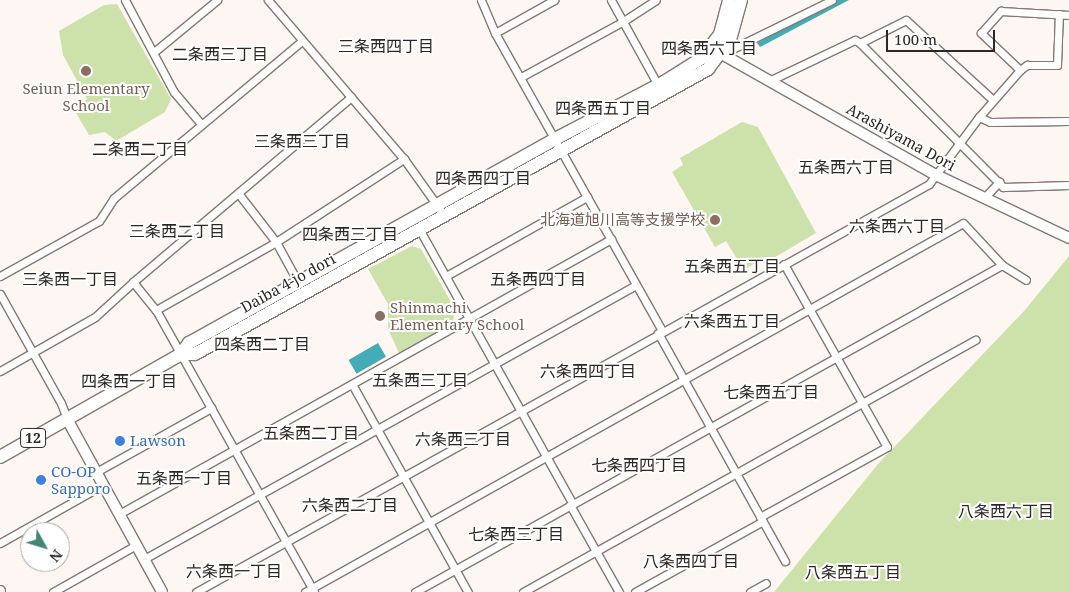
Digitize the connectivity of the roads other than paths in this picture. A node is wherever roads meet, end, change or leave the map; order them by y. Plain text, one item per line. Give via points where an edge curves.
1 (125, 0) edge
2 (217, 0) edge
3 (268, 0) edge
4 (481, 0) edge
5 (554, 0) edge
6 (611, 0) edge
7 (656, 0) edge
8 (729, 0) edge
9 (741, 0) edge
10 (832, 0) edge
11 (1059, 14) junction
12 (1069, 14) edge
13 (622, 22) junction
14 (723, 26) junction
15 (495, 33) junction
16 (302, 41) junction
17 (860, 43) junction
18 (154, 52) junction
19 (722, 54) junction
20 (1020, 70) junction
21 (521, 77) junction
22 (771, 80) junction
23 (661, 83) junction
24 (351, 97) junction
25 (993, 100) junction
26 (979, 117) junction
27 (1069, 121) edge
28 (201, 124) junction
29 (959, 143) junction
30 (558, 144) junction
31 (404, 159) junction
32 (936, 175) junction
33 (998, 182) junction
34 (1069, 185) edge
35 (238, 193) junction
36 (587, 197) junction
37 (984, 197) junction
38 (441, 210) junction
39 (416, 224) junction
40 (1069, 238) edge
41 (611, 240) junction
42 (276, 242) junction
43 (784, 264) junction
44 (1002, 265) junction
45 (0, 276) edge
46 (446, 276) junction
47 (1026, 280) dead end
48 (133, 282) junction
49 (636, 285) junction
50 (301, 288) junction
51 (0, 294) edge
52 (809, 309) junction
53 (156, 310) junction
54 (470, 318) junction
55 (660, 332) junction
56 (975, 340) dead end
57 (33, 353) junction
58 (181, 354) junction
59 (836, 357) junction
60 (495, 364) junction
61 (0, 371) edge
62 (684, 379) junction
63 (352, 384) junction
64 (862, 403) junction
65 (211, 408) junction
66 (521, 410) junction
67 (67, 419) junction
68 (710, 427) junction
69 (377, 429) junction
70 (234, 449) junction
71 (546, 456) junction
72 (0, 457) edge
73 (96, 472) junction
74 (736, 473) junction
75 (403, 476) junction
76 (103, 485) junction
77 (259, 494) junction
78 (572, 505) junction
79 (119, 514) junction
80 (762, 519) junction
81 (429, 522) junction
82 (286, 542) junction
83 (0, 543) edge
84 (136, 545) junction
85 (597, 551) junction
86 (144, 559) junction
87 (785, 561) dead end
88 (455, 569) junction
89 (766, 583) dead end
90 (313, 590) edge
91 (53, 592) edge
92 (162, 592) edge
93 (196, 592) edge
94 (305, 592) edge
95 (415, 592) edge
96 (468, 592) edge
97 (523, 592) edge
98 (619, 592) edge
99 (635, 592) edge
100 (750, 592) edge

1 - 18 street
2 - 18 street
3 - 16 street
4 - 15 street
5 - 15 street
6 - 13 street
7 - 13 street
8 - 14 highway, Daiba 4-jo dori / 12
9 - 19 highway, Daiba 4-jo dori / 12 via 730,40
10 - 19 street
11 - 12 street
11 - 20 street via 1057,65 1027,65
11 - 20 street via 1001,11 981,33
13 - 21 street
13 - 23 street
14 - 19 highway
14 - 23 highway, Daiba 4-jo dori / 12 via 702,58
15 - 21 street
16 - 24 street
16 - 28 street
17 - 22 street via 855,40
17 - 25 street via 906,20
17 - 29 street
18 - 28 street via 174,92
19 - 22 street, Arashiyama Dori
19 - 23 highway, 12
19 - 30 highway, Daiba 4-jo dori / 12 via 708,69
20 - 25 street
21 - 30 street
22 - 32 street, Arashiyama Dori
23 - 30 highway, Daiba 4-jo dori / 12
24 - 31 street
24 - 35 street
25 - 26 street
26 - 27 street via 990,122
26 - 29 street
28 - 45 street via 114,198 99,221
29 - 32 street
29 - 33 street
30 - 36 street
30 - 38 highway, Daiba 4-jo dori / 12
31 - 38 street
31 - 42 street
32 - 37 street, Arashiyama Dori
32 - 43 street via 929,184
33 - 34 street via 1003,187
33 - 37 street
35 - 42 street
35 - 48 street
36 - 41 street
36 - 46 street
37 - 40 street, Arashiyama Dori
38 - 39 highway, Daiba 4-jo dori / 12
39 - 46 street
39 - 50 highway, Daiba 4-jo dori / 12
41 - 49 street
41 - 54 street
42 - 50 street
42 - 53 street
43 - 52 street
43 - 55 street
44 - 47 street
44 - 52 street via 963,223
44 - 59 street
46 - 54 street
48 - 53 street
48 - 57 street via 95,318
49 - 55 street
49 - 60 street
50 - 58 highway, Daiba 4-jo dori / 12 via 189,343
51 - 57 street
52 - 59 street
52 - 62 street
53 - 58 street
54 - 60 street
54 - 63 street
55 - 62 street
55 - 66 street
56 - 64 street
57 - 61 street
57 - 67 street
58 - 65 street
58 - 67 highway, Daiba 4-jo dori / 12
59 - 64 street
59 - 68 street
60 - 66 street
60 - 69 street
62 - 68 street
62 - 71 street
63 - 69 street
63 - 70 street
64 - 74 street
64 - 80 street via 887,447
65 - 70 street
65 - 73 street
66 - 71 street
66 - 75 street
67 - 72 highway, Daiba 4-jo dori / 12
67 - 73 street
68 - 74 street
68 - 78 street
69 - 75 street
69 - 77 street
70 - 77 street
70 - 79 street
71 - 78 street
71 - 81 street
73 - 76 street
74 - 80 street
74 - 85 street
75 - 81 street
75 - 82 street
76 - 79 street
76 - 83 street
77 - 82 street
77 - 86 street
78 - 85 street
78 - 88 street
79 - 84 street
80 - 87 street
80 - 99 street
81 - 88 street
81 - 90 street
82 - 90 street
82 - 93 street
84 - 86 street
84 - 91 street
85 - 97 street
85 - 98 street
86 - 92 street
88 - 95 street
88 - 96 street
89 - 100 street
90 - 94 street

